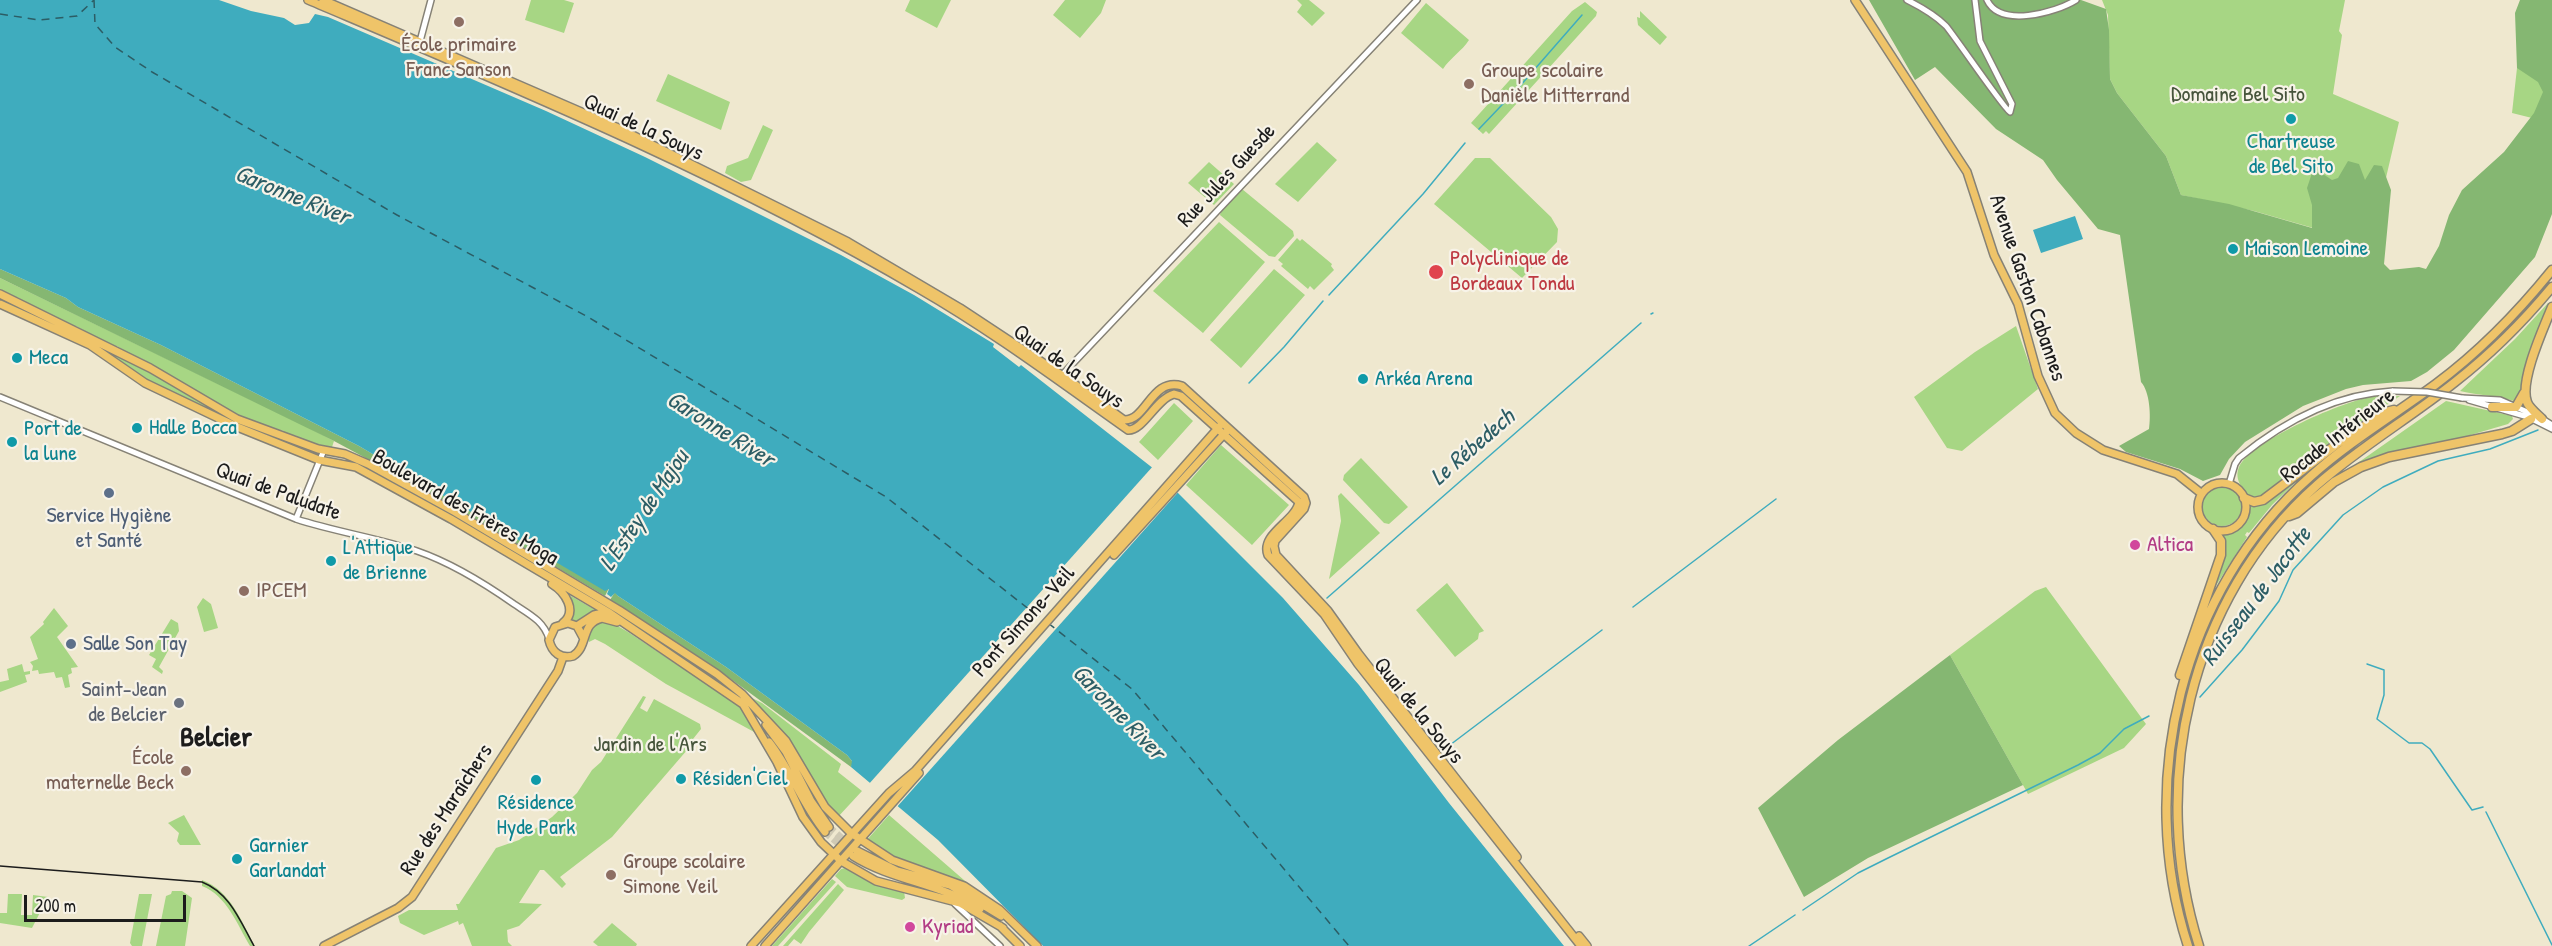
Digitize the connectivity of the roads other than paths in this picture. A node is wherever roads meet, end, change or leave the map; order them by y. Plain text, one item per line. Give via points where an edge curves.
1 (308, 0) edge
2 (322, 0) edge
3 (431, 0) edge
4 (1417, 0) edge
5 (1855, 0) edge
6 (1907, 0) edge
7 (1975, 0) edge
8 (1988, 0) edge
9 (2076, 0) edge
10 (419, 45) junction
11 (2552, 270) edge
12 (2552, 287) edge
13 (0, 294) edge
14 (0, 304) edge
15 (2552, 306) edge
16 (1028, 361) junction
17 (1062, 375) junction
18 (1063, 384) junction
19 (2525, 391) junction
20 (0, 397) edge
21 (2462, 398) junction
22 (2518, 406) junction
23 (2492, 407) junction
24 (2398, 410) junction
25 (2531, 418) junction
26 (2542, 419) junction
27 (2552, 427) edge
28 (1223, 429) junction
29 (1208, 445) junction
30 (324, 450) junction
31 (320, 460) junction
32 (2229, 484) junction
33 (2202, 494) junction
34 (2244, 498) junction
35 (2286, 517) junction
36 (296, 519) junction
37 (2213, 529) junction
38 (521, 561) junction
39 (608, 612) junction
40 (540, 622) junction
41 (561, 624) junction
42 (577, 626) junction
43 (649, 629) junction
44 (644, 636) junction
45 (584, 639) junction
46 (549, 640) junction
47 (563, 657) junction
48 (753, 706) junction
49 (757, 726) junction
50 (2172, 729) junction
51 (851, 833) junction
52 (860, 840) junction
53 (833, 854) junction
54 (841, 861) junction
55 (946, 898) junction
56 (1003, 928) junction
57 (1023, 931) junction
58 (324, 946) edge
59 (751, 946) edge
60 (765, 946) edge
61 (1000, 946) edge
62 (1020, 946) edge
63 (1037, 946) edge
64 (1581, 946) edge
65 (1587, 946) edge
66 (2188, 946) edge
67 (2199, 946) edge

1 - 10 main road, Quai de la Souys
2 - 10 main road, Quai de la Souys
3 - 10 street
4 - 17 street, Rue Jules Guesde
5 - 33 main road, Avenue Gaston Cabannes via 1967,172 2055,414 2103,450 2177,474
6 - 7 street via 1945,26 2010,112 2012,104 1980,41
8 - 9 street via 2002,14 2026,15
10 - 16 main road, Quai de la Souys via 614,132 845,247 922,291
10 - 17 main road, Quai de la Souys via 605,122 848,242 924,285
11 - 24 highway, Rocade Intérieure via 2485,342
12 - 35 highway via 2492,351 2457,381 2349,458
13 - 30 main road, Boulevard des Frères Moga via 150,368 227,414
14 - 31 main road, Boulevard des Frères Moga via 98,349 157,389
15 - 19 highway
16 - 17 street
16 - 18 main road, Quai de la Souys
17 - 18 street
17 - 28 main road, Quai de la Souys via 1124,420 1133,418 1161,388 1174,384 1188,390
18 - 28 main road, Quai de la Souys via 1130,431 1173,394
19 - 22 highway
19 - 26 highway via 2529,406
20 - 36 street, Quai de Paludate
21 - 22 street via 2500,400
21 - 23 street
21 - 32 street, bridge via 2394,390 2350,396 2298,419 2240,458
22 - 23 highway
22 - 26 street
23 - 25 street
24 - 34 highway via 2386,412 2337,444 2263,500
24 - 50 highway, Rocade Intérieure via 2297,488 2243,554 2216,599 2198,640
25 - 27 street
25 - 35 highway via 2502,434 2389,457 2361,467
26 - 27 street
28 - 29 main road, Pont Simone-Veil
28 - 64 main road, Quai de la Souys via 1299,502 1268,542 1268,555 1324,614 1358,664
28 - 65 main road, Quai de la Souys via 1305,500 1304,509 1275,541 1276,555 1334,618
29 - 51 main road, Pont Simone-Veil via 915,771
29 - 52 main road, Pont Simone-Veil
30 - 31 street
30 - 43 main road, Boulevard des Frères Moga via 351,456 412,487
31 - 36 street
31 - 38 main road, Boulevard des Frères Moga via 356,466
32 - 33 main road via 2214,484
32 - 34 main road
33 - 37 main road via 2199,514
34 - 37 main road via 2245,514 2236,526
35 - 67 highway via 2258,552 2226,604 2199,669 2183,729 2177,778 2179,855
36 - 40 street, Quai de Paludate via 438,559 491,588
37 - 50 highway via 2221,541 2221,555 2182,666
38 - 39 main road, Boulevard des Frères Moga
38 - 41 main road via 565,594 569,613
39 - 42 main road via 594,615
39 - 43 main road
39 - 44 main road, Boulevard des Frères Moga
40 - 41 street, Quai de Paludate
40 - 46 street, Quai de Paludate
41 - 42 main road
41 - 46 main road
42 - 45 main road
43 - 48 main road, Boulevard des Frères Moga via 717,674
44 - 45 main road via 602,618 587,627
44 - 49 main road, Boulevard des Frères Moga via 737,699
45 - 47 main road via 577,653
46 - 47 main road via 553,651
47 - 58 main road, Rue des Maraîchers via 554,678 412,897
48 - 49 main road via 786,752 827,829 805,806 782,760
48 - 51 main road via 790,747 825,807
49 - 53 main road via 803,817
50 - 66 highway, Rocade Intérieure via 2165,813 2168,855
51 - 52 main road
51 - 53 main road, Pont Simone-Veil
52 - 54 main road, Pont Simone-Veil
52 - 57 main road via 900,864 964,886 994,905
53 - 54 main road
53 - 59 main road, Pont Simone-Veil
54 - 55 main road via 876,881
54 - 60 main road, Pont Simone-Veil
55 - 56 main road
55 - 61 street
56 - 57 main road via 960,897 895,877 855,854 956,888
56 - 62 main road
57 - 63 main road

